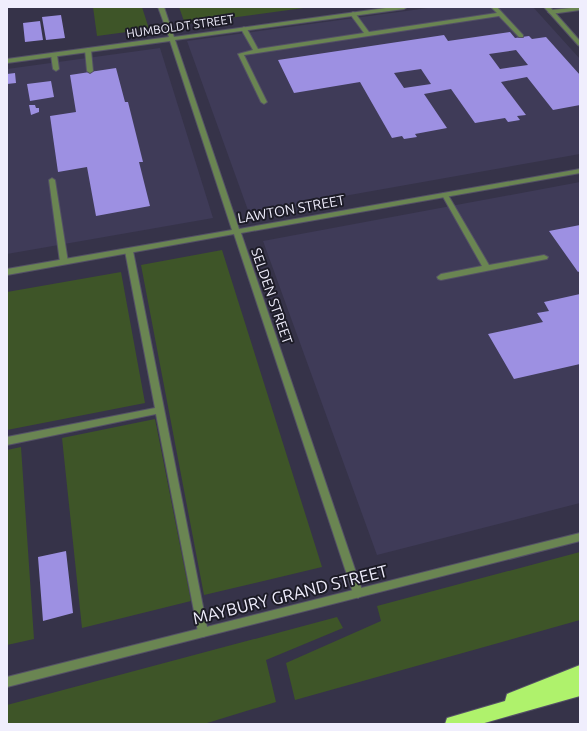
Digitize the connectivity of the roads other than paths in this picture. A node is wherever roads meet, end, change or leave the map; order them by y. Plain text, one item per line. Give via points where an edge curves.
1 (162, 7) edge
2 (404, 7) edge
3 (494, 7) edge
4 (547, 7) edge
5 (580, 8) edge
6 (551, 12) junction
7 (353, 14) junction
8 (500, 14) junction
9 (244, 29) junction
10 (368, 34) junction
11 (521, 36) dead end
12 (172, 39) junction
13 (580, 44) edge
14 (88, 50) junction
15 (256, 51) junction
16 (54, 55) junction
17 (7, 61) edge
18 (56, 69) dead end
19 (90, 71) dead end
20 (264, 102) dead end
21 (580, 171) edge
22 (52, 180) dead end
23 (445, 195) junction
24 (237, 232) junction
25 (129, 251) junction
26 (544, 257) dead end
27 (64, 262) junction
28 (487, 268) junction
29 (7, 272) edge
30 (441, 277) dead end
31 (160, 410) junction
32 (7, 441) edge
33 (580, 537) edge
34 (358, 593) junction
35 (204, 632) junction
36 (580, 673) edge
37 (7, 682) edge
38 (580, 688) edge
39 (456, 723) edge

1 - 12 street, SELDEN STREET
2 - 7 street, HUMBOLDT STREET
3 - 8 street
4 - 6 street
5 - 6 street
6 - 13 street
7 - 9 street, HUMBOLDT STREET
7 - 10 street
8 - 10 street
8 - 11 street
9 - 12 street, HUMBOLDT STREET
9 - 15 street
10 - 15 street
12 - 14 street, HUMBOLDT STREET
12 - 24 street, SELDEN STREET
14 - 16 street, HUMBOLDT STREET
14 - 19 street
15 - 20 street via 241,54
16 - 17 street, HUMBOLDT STREET
16 - 18 street
21 - 23 street, LAWTON STREET
22 - 27 street
23 - 24 street, LAWTON STREET
23 - 28 street
24 - 25 street, LAWTON STREET
24 - 34 street, SELDEN STREET
25 - 27 street, LAWTON STREET
25 - 31 street
26 - 28 street
27 - 29 street, LAWTON STREET
28 - 30 street
31 - 32 street
31 - 35 street
33 - 34 street, MAYBURY GRAND STREET
34 - 35 street, MAYBURY GRAND STREET
35 - 37 street, MAYBURY GRAND STREET
36 - 39 highway
38 - 39 highway

